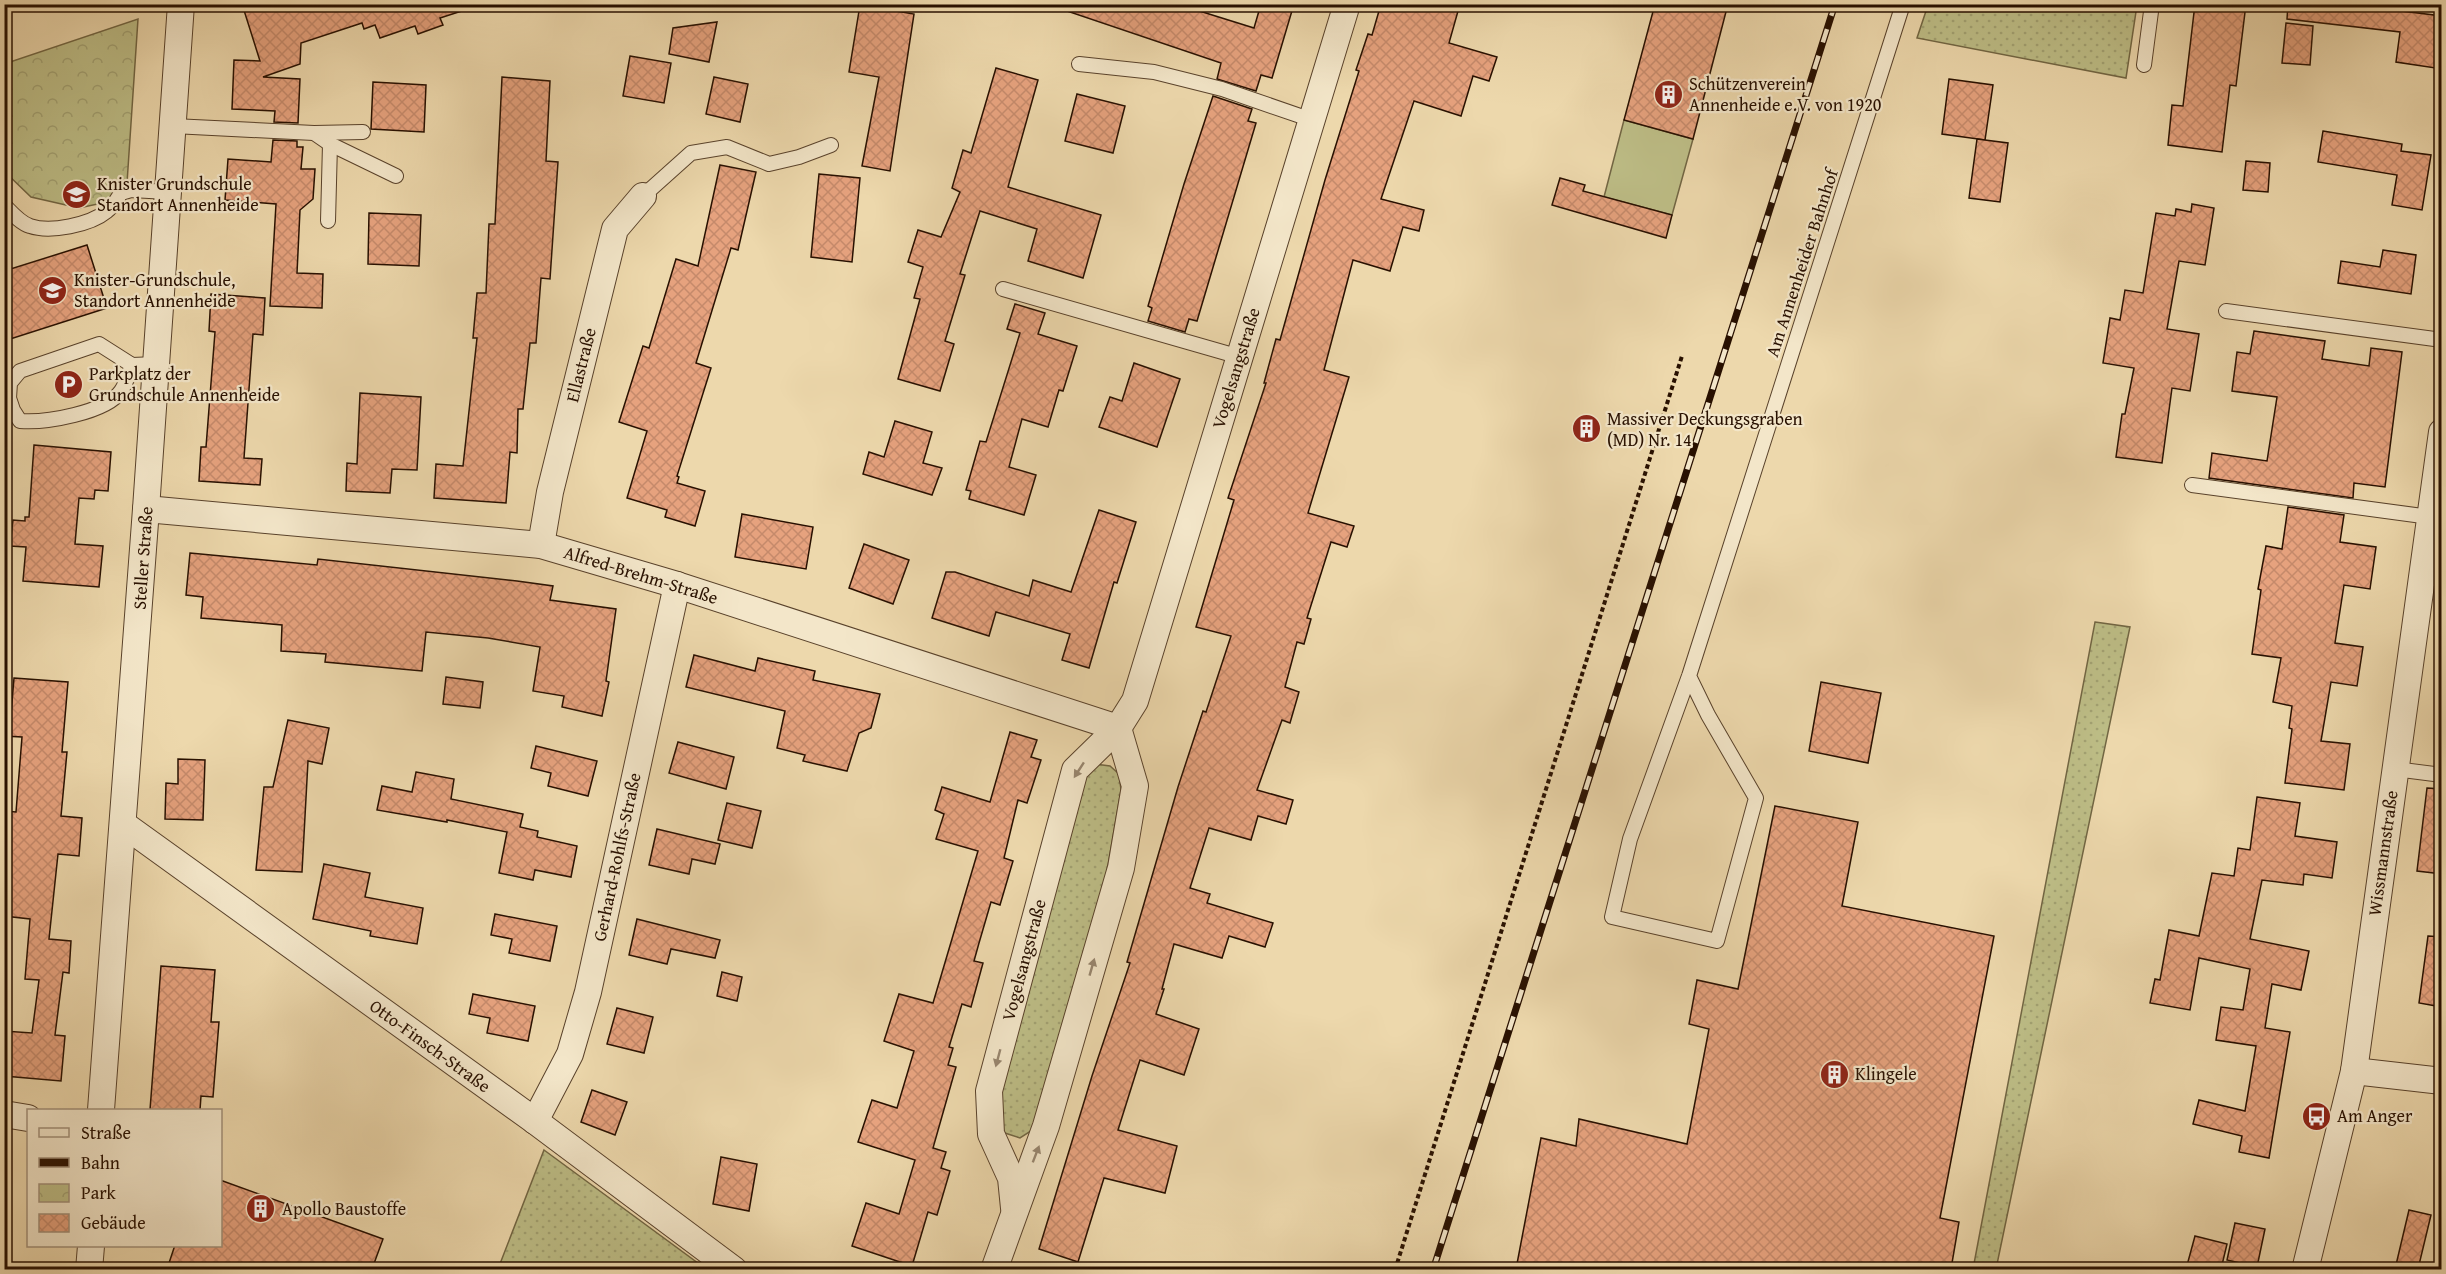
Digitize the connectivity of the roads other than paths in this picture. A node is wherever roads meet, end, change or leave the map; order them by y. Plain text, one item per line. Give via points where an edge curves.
1 (181, 4) edge
2 (1347, 4) edge
3 (1903, 4) edge
4 (2151, 4) edge
5 (1079, 64) dead end
6 (2144, 65) dead end
7 (1312, 120) junction
8 (173, 126) junction
9 (363, 132) dead end
10 (314, 133) junction
11 (330, 144) junction
12 (831, 145) dead end
13 (396, 176) dead end
14 (168, 192) junction
15 (643, 196) joint
16 (4, 205) edge
17 (328, 221) dead end
18 (1003, 289) dead end
19 (2226, 311) dead end
20 (2442, 340) edge
21 (1240, 357) junction
22 (144, 365) junction
23 (2442, 432) edge
24 (2192, 485) dead end
25 (146, 509) junction
26 (2430, 517) junction
27 (541, 544) junction
28 (677, 585) junction
29 (1689, 676) junction
30 (1119, 728) junction
31 (2395, 769) junction
32 (2442, 775) edge
33 (123, 824) junction
34 (2354, 1071) junction
35 (2442, 1081) edge
36 (101, 1109) edge
37 (4, 1114) edge
38 (27, 1118) edge
39 (535, 1121) junction
40 (1014, 1208) junction
41 (91, 1247) edge
42 (89, 1269) edge
43 (734, 1269) edge
44 (994, 1269) edge
45 (2306, 1269) edge

1 - 8 street, Steller Straße
2 - 7 street, Vogelsangstraße
3 - 29 lane, Am Annenheider Bahnhof
4 - 6 lane
5 - 7 lane via 1154,72 1222,89
7 - 21 street, Vogelsangstraße
8 - 10 lane
8 - 14 street, Steller Straße
9 - 10 lane
10 - 11 lane
11 - 13 lane
11 - 17 lane
12 - 15 lane via 770,164 727,147 691,153
14 - 16 lane via 122,193 110,210 98,217 79,225 54,228 29,226
14 - 22 street, Steller Straße
15 - 27 street, Ellastraße via 615,229 550,492
18 - 21 lane
19 - 20 lane
21 - 30 street, Vogelsangstraße via 1135,701
22 - 22 lane via 99,345 20,371 10,384 9,399 20,421 41,422 94,409 120,393
22 - 25 street, Steller Straße
23 - 26 street, Wissmannstraße
24 - 26 lane
25 - 27 street, Alfred-Brehm-Straße
25 - 33 street, Steller Straße
26 - 31 street, Wissmannstraße
27 - 28 street, Alfred-Brehm-Straße
28 - 30 street, Alfred-Brehm-Straße
28 - 39 street, Gerhard-Rohlfs-Straße via 588,992 570,1054
29 - 29 lane, Am Annenheider Bahnhof via 1630,839 1612,916 1718,941 1756,798
40 -> 30 street, Vogelsangstraße via 1046,1126 1121,868 1135,786
30 -> 40 street, Vogelsangstraße via 1075,770 989,1091 991,1134 1011,1178
31 - 32 lane
31 - 34 street, Wissmannstraße
33 - 36 street, Steller Straße
33 - 39 street, Otto-Finsch-Straße
34 - 35 street
34 - 45 street, Wissmannstraße
37 - 38 street
39 - 43 street, Otto-Finsch-Straße
40 - 44 street, Vogelsangstraße
41 - 42 street

